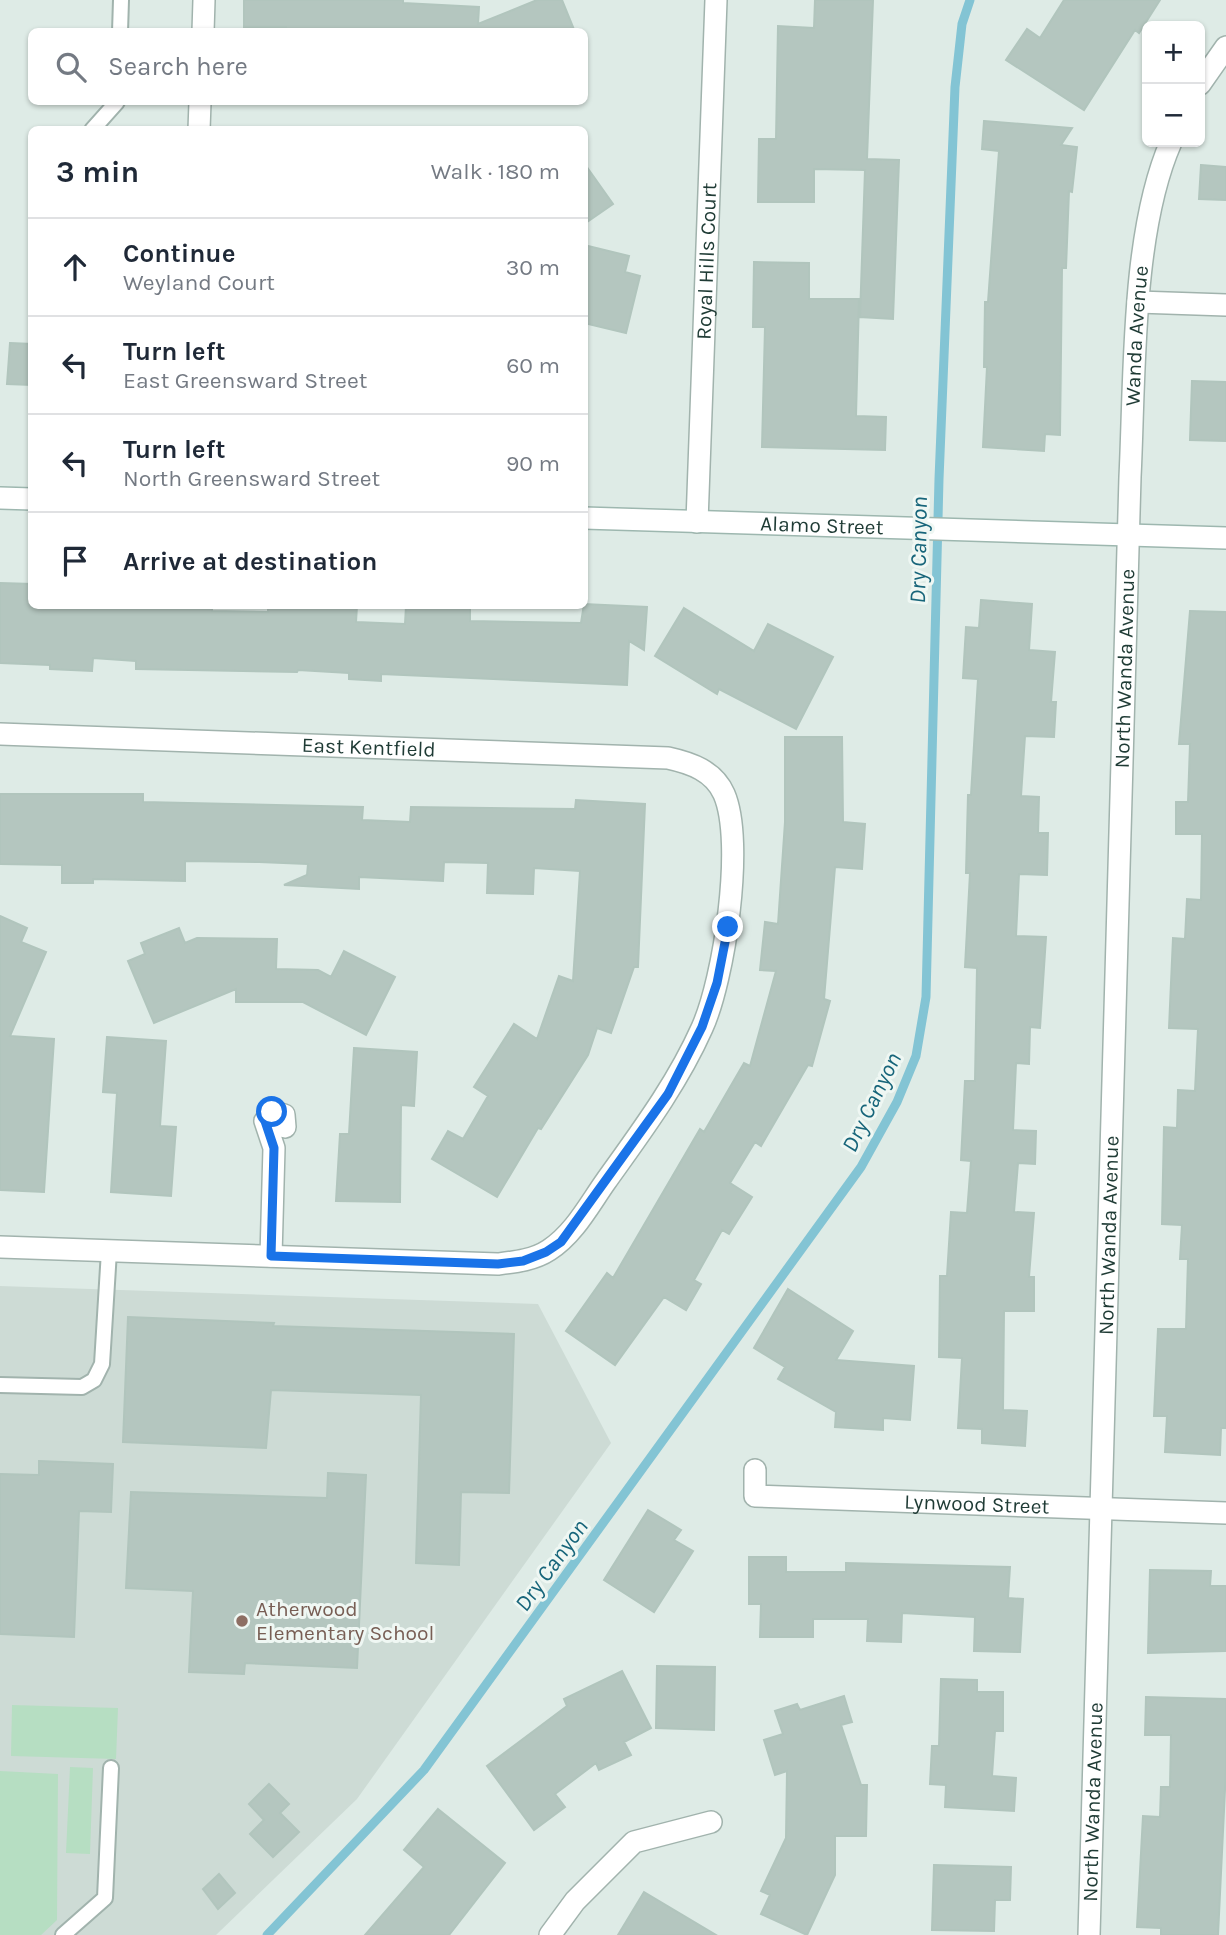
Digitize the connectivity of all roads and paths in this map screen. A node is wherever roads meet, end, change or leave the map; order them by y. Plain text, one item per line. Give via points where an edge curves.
1 (121, 0) edge
2 (204, 0) edge
3 (716, 0) edge
4 (120, 28) edge
5 (203, 28) edge
6 (1226, 47) edge
7 (1205, 77) edge
8 (114, 105) edge
9 (200, 105) edge
10 (96, 126) edge
11 (199, 126) edge
12 (1169, 147) edge
13 (1138, 302) junction
14 (1226, 305) edge
15 (0, 498) edge
16 (28, 499) edge
17 (588, 518) edge
18 (697, 522) junction
19 (1128, 535) junction
20 (1226, 538) edge
21 (0, 734) edge
22 (285, 1127) dead end
23 (0, 1247) edge
24 (109, 1251) junction
25 (271, 1256) junction
26 (0, 1385) edge
27 (755, 1470) dead end
28 (1102, 1508) junction
29 (1226, 1513) edge
30 (111, 1768) dead end
31 (711, 1822) dead end
32 (63, 1935) edge
33 (550, 1935) edge
34 (1089, 1935) edge

1 - 4 lane
2 - 5 street
3 - 18 street, Royal Hills Court
6 - 7 street
8 - 10 lane
9 - 11 street
12 - 13 street, Wanda Avenue via 1149,221
13 - 14 street
13 - 19 street, Wanda Avenue
15 - 16 street
17 - 18 street, Alamo Street
18 - 19 street, Alamo Street
19 - 20 street, Alamo Street
19 - 28 street, North Wanda Avenue
21 - 25 street, East Kentfield via 668,758 691,763 710,775 723,793 731,841 728,927 702,1027 668,1094 573,1228 546,1252 498,1264
22 - 25 street via 284,1115 272,1112 265,1121 274,1148
23 - 24 street
24 - 25 street
24 - 26 lane via 102,1364 94,1380 82,1387
27 - 28 street, Lynwood Street via 755,1496
28 - 29 street, Lynwood Street
28 - 34 street, North Wanda Avenue
30 - 32 lane via 105,1898
31 - 33 street via 634,1842 575,1901

